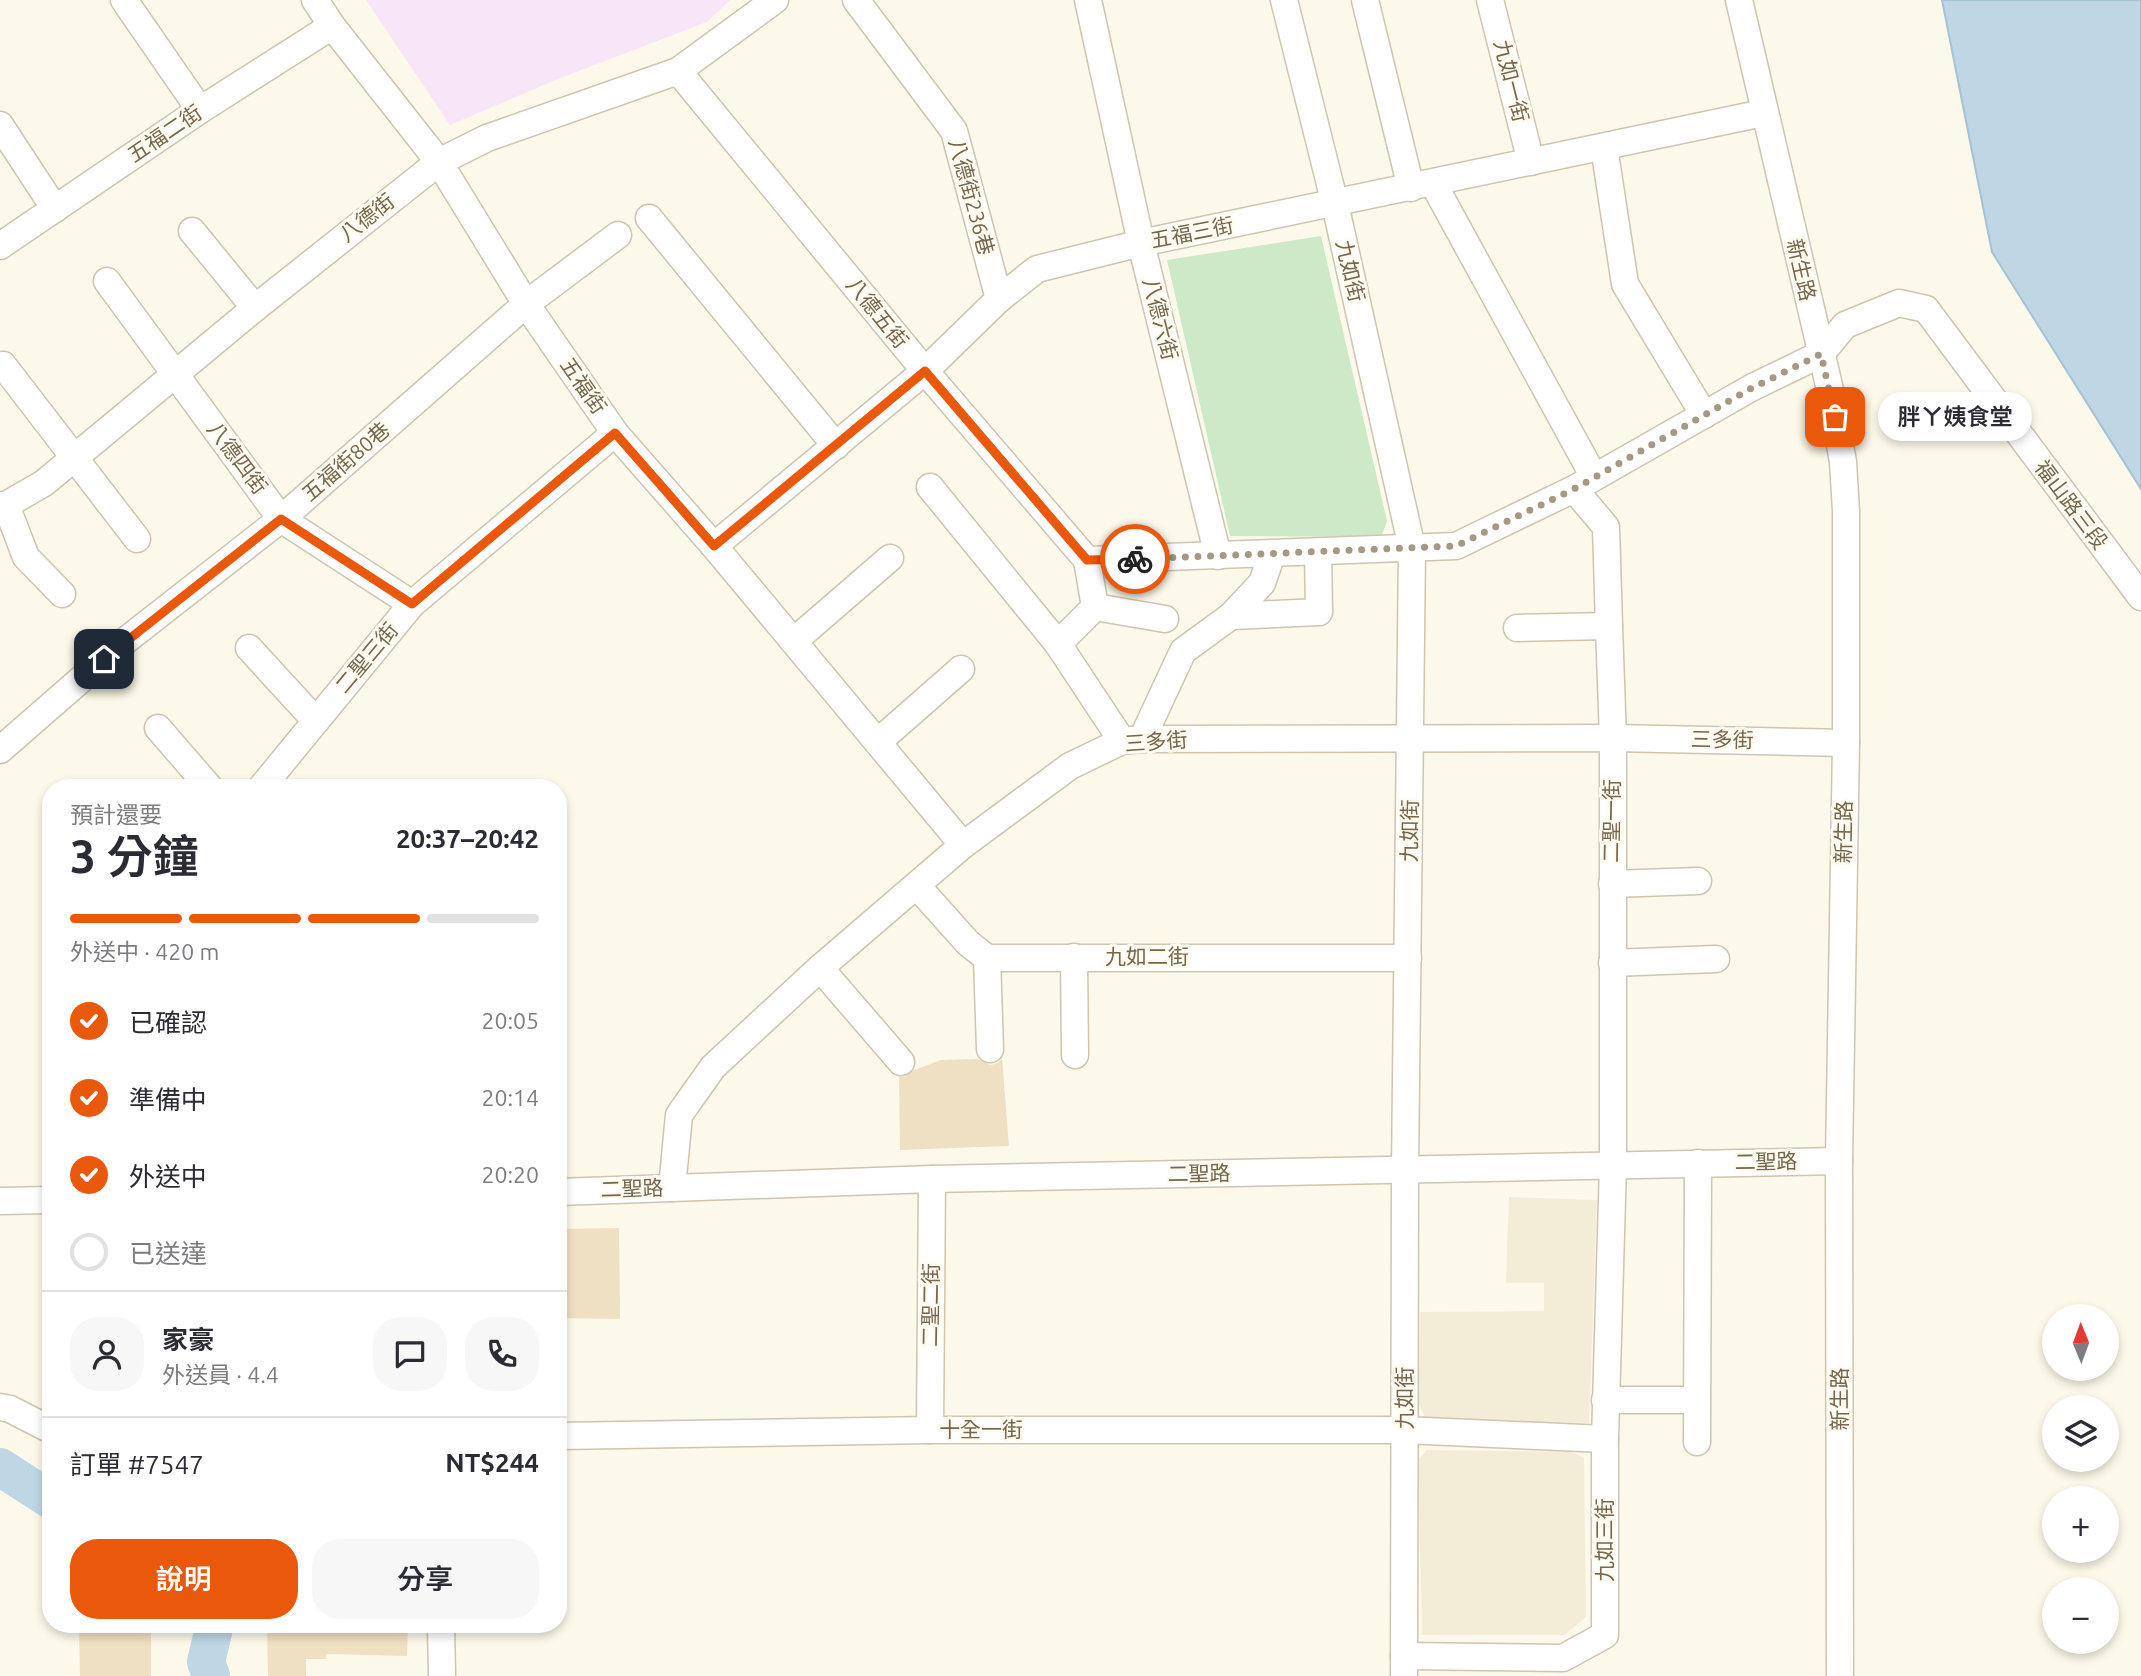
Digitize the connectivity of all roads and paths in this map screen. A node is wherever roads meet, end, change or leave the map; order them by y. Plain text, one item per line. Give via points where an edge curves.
1 (124, 0) edge
2 (315, 0) edge
3 (775, 0) edge
4 (856, 0) edge
5 (1087, 0) edge
6 (1284, 0) edge
7 (1365, 0) edge
8 (1490, 0) edge
9 (1739, 0) edge
10 (332, 26) junction
11 (678, 71) junction
12 (200, 110) junction
13 (1763, 113) junction
14 (0, 125) edge
15 (1604, 147) junction
16 (439, 162) junction
17 (1531, 162) junction
18 (1422, 186) junction
19 (1335, 204) junction
20 (55, 209) junction
21 (649, 218) dead end
22 (192, 231) dead end
23 (618, 235) dead end
24 (1141, 243) junction
25 (0, 246) edge
26 (107, 281) dead end
27 (999, 299) junction
28 (526, 304) junction
29 (255, 308) junction
30 (1821, 354) junction
31 (2, 365) dead end
32 (925, 371) junction
33 (174, 374) junction
34 (1704, 415) junction
35 (615, 433) junction
36 (836, 446) junction
37 (74, 457) junction
38 (1584, 483) junction
39 (930, 487) dead end
40 (3, 505) edge
41 (281, 519) junction
42 (137, 539) dead end
43 (714, 546) junction
44 (1412, 548) junction
45 (1318, 552) junction
46 (1272, 554) junction
47 (1218, 555) junction
48 (890, 558) dead end
49 (1087, 560) junction
50 (62, 594) dead end
51 (2141, 597) edge
52 (412, 604) junction
53 (1095, 607) junction
54 (1231, 616) junction
55 (1165, 618) dead end
56 (1609, 626) junction
57 (1517, 628) dead end
58 (794, 641) junction
59 (1058, 644) junction
60 (249, 648) dead end
61 (961, 669) dead end
62 (314, 720) junction
63 (159, 729) dead end
64 (1613, 738) junction
65 (1410, 739) junction
66 (1132, 740) junction
67 (879, 741) junction
68 (1846, 743) junction
69 (0, 750) edge
70 (202, 779) edge
71 (268, 779) edge
72 (963, 845) junction
73 (1698, 881) dead end
74 (1612, 884) junction
75 (917, 886) junction
76 (1074, 957) junction
77 (987, 958) junction
78 (1408, 958) junction
79 (1716, 959) dead end
80 (1612, 963) junction
81 (820, 968) junction
82 (990, 1049) dead end
83 (1075, 1055) dead end
84 (901, 1062) dead end
85 (1839, 1161) junction
86 (1698, 1163) junction
87 (1613, 1165) junction
88 (1405, 1170) junction
89 (932, 1180) junction
90 (672, 1188) junction
91 (567, 1192) edge
92 (42, 1200) edge
93 (0, 1201) edge
94 (1605, 1400) junction
95 (1696, 1400) junction
96 (0, 1407) edge
97 (42, 1425) edge
98 (930, 1430) junction
99 (1404, 1430) junction
100 (567, 1436) edge
101 (1605, 1439) junction
102 (1697, 1442) dead end
103 (441, 1633) edge
104 (1404, 1666) edge
105 (442, 1676) edge
106 (1840, 1676) edge

1 - 12 street
2 - 10 street, 五福街
3 - 11 street, 八德街
4 - 27 street, 八德街236巷 via 954,131
5 - 24 street, 八德六街
6 - 19 street, 九如街
7 - 18 street, 二聖一街
8 - 17 street, 九如一街
9 - 13 street, 新生路
10 - 12 street, 五福二街
10 - 16 street, 五福街
11 - 16 street, 八德街 via 486,138
11 - 32 street, 八德五街
12 - 20 street, 五福二街
13 - 15 street, 五福三街
13 - 30 street, 新生路
14 - 20 street
15 - 17 street, 五福三街
15 - 34 street via 1625,284
16 - 28 street, 五福街
16 - 29 street, 八德街
17 - 18 street, 五福三街
18 - 19 street, 五福三街
18 - 38 street, 二聖一街
19 - 24 street, 五福三街
19 - 44 street, 九如街
20 - 25 street, 五福二街
21 - 36 street
22 - 29 street
23 - 28 street, 五福街80巷
24 - 27 street, 五福三街 via 1037,268
24 - 47 street, 八德六街
26 - 33 street, 八德四街
27 - 32 street, 五福三街
28 - 35 street, 五福街
28 - 41 street, 五福街80巷
29 - 33 street, 八德街
30 - 34 street
30 - 51 street, 福山路三段 via 1845,325 1899,303 1926,309
30 - 68 street, 新生路 via 1843,462
31 - 37 street
32 - 36 street, 五福三街
32 - 49 street, 八德五街
33 - 37 street, 八德街
33 - 41 street, 八德四街
34 - 38 street
35 - 43 street, 五福街
35 - 52 street, 二聖三街
36 - 43 street, 五福三街
37 - 40 street, 八德街 via 44,483
37 - 42 street
38 - 44 street via 1456,546
38 - 56 street, 二聖一街 via 1606,527
39 - 59 street
40 - 50 street via 26,557
41 - 52 street, 八德四街
41 - 69 street, 五福街80巷 via 125,641
43 - 58 street, 五福街
44 - 45 street
44 - 65 street, 九如街
45 - 46 street
45 - 54 street via 1319,612
46 - 47 street
46 - 54 street via 1262,583
47 - 49 street
48 - 58 street
49 - 53 street
52 - 62 street, 二聖三街
53 - 55 street
53 - 59 street
54 - 66 street via 1183,651
56 - 57 street
56 - 64 street, 二聖一街
58 - 67 street, 五福街
59 - 66 street
60 - 62 street
61 - 67 street
62 - 71 street, 二聖三街
63 - 70 street
64 - 65 street, 三多街
64 - 68 street, 三多街
64 - 74 street, 二聖一街
65 - 66 street, 三多街
65 - 78 street, 九如街
66 - 72 street, 三多街 via 1070,766
67 - 72 street, 五福街
68 - 85 street, 新生路
72 - 75 street, 三多街
73 - 74 street
74 - 80 street, 二聖一街
75 - 77 street
75 - 81 street, 三多街
76 - 77 street, 九如二街
76 - 78 street, 九如二街
76 - 83 street
77 - 82 street
78 - 88 street, 九如街
79 - 80 street
80 - 87 street, 二聖一街
81 - 84 street
81 - 90 street, 三多街 via 713,1067 679,1115
85 - 86 street, 二聖路
85 - 106 street, 新生路
86 - 87 street, 二聖路
86 - 95 street
87 - 88 street, 二聖路
87 - 94 street, 二聖一街
88 - 89 street, 二聖路
88 - 99 street, 九如街
89 - 90 street, 二聖路
89 - 98 street, 二聖二街
90 - 91 street, 二聖路
92 - 93 street
94 - 95 street
94 - 101 street, 二聖一街
95 - 102 street
96 - 97 street
98 - 99 street, 十全一街
98 - 100 street, 十全一街
99 - 101 street
99 - 104 street, 九如街
101 - 104 street, 九如三街 via 1605,1636 1563,1657
103 - 105 street

